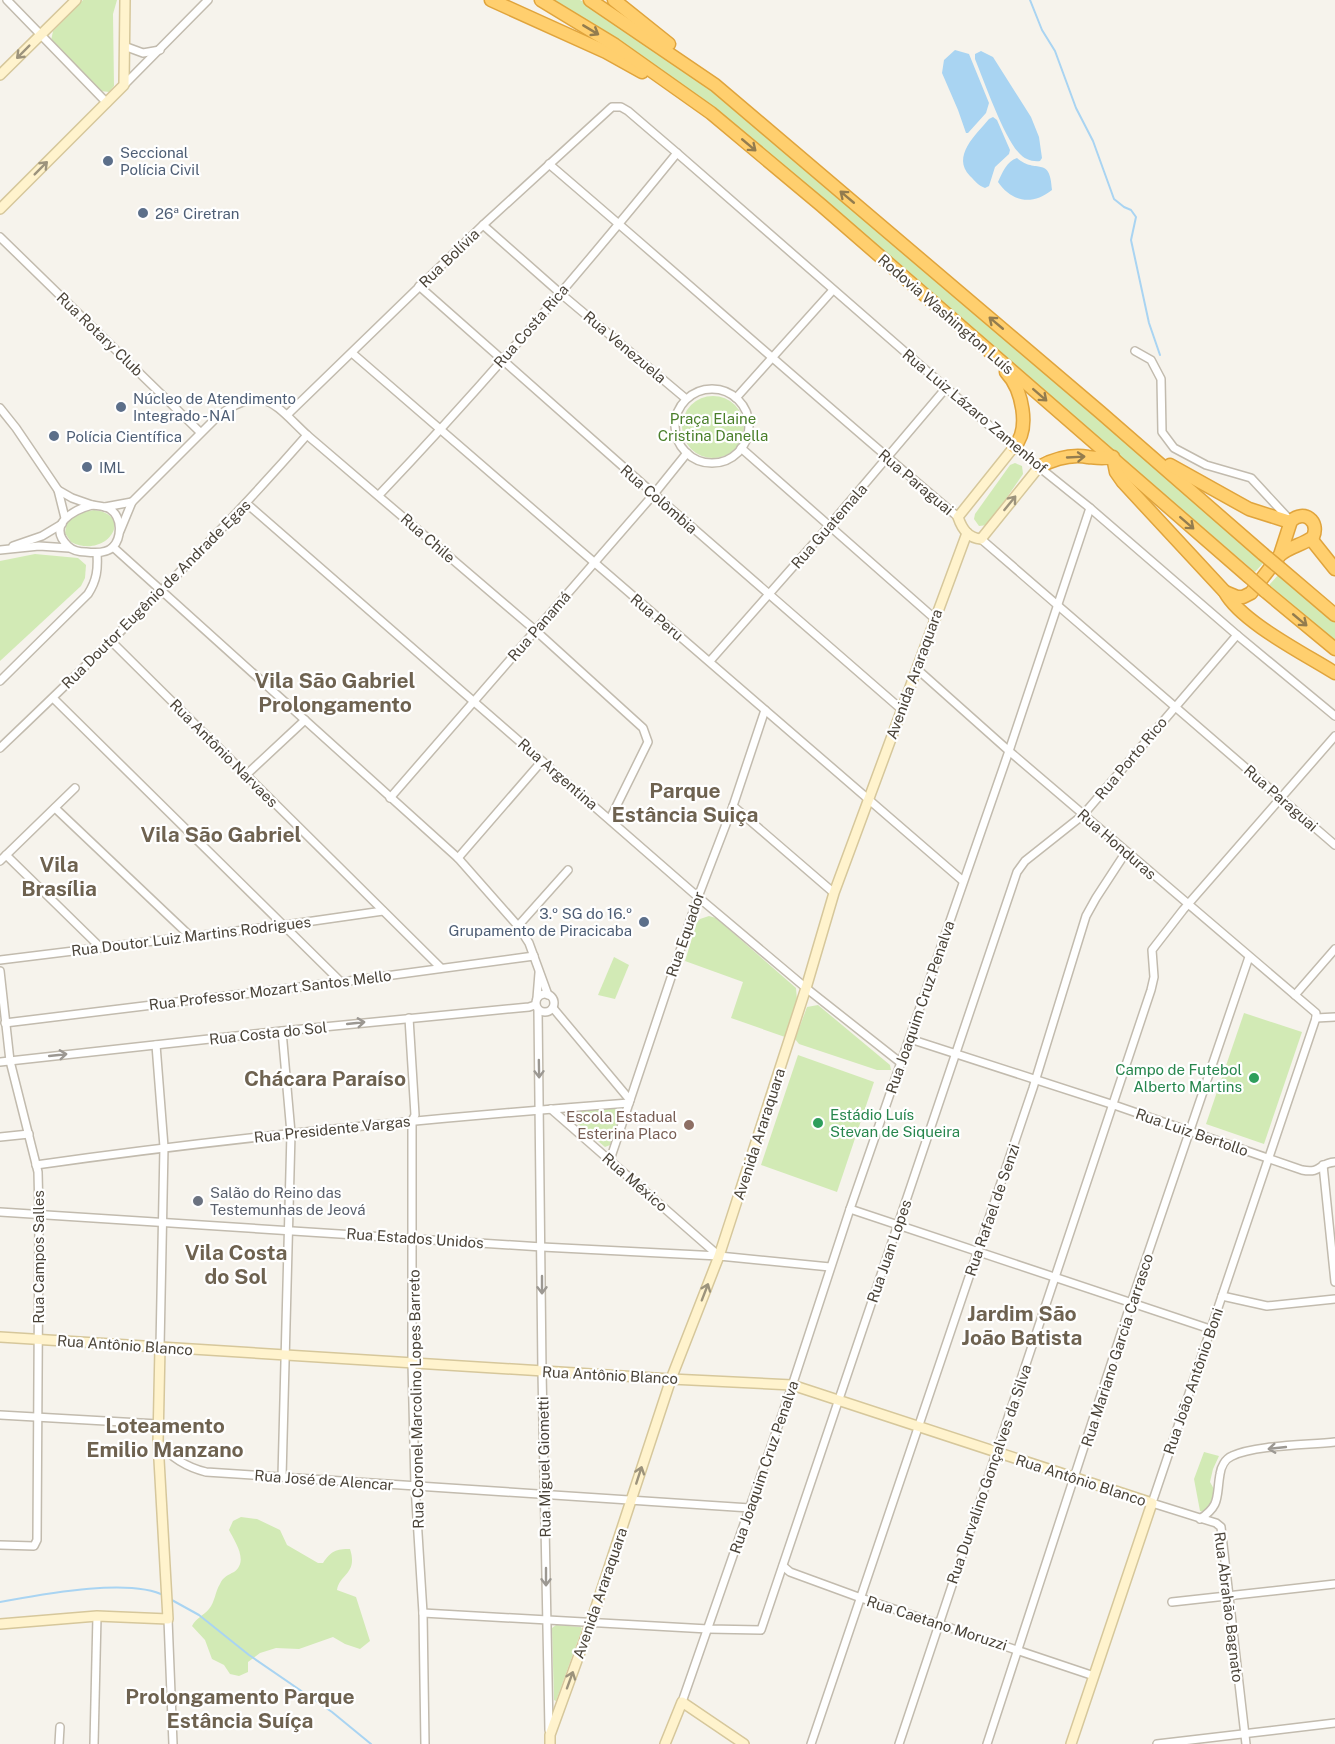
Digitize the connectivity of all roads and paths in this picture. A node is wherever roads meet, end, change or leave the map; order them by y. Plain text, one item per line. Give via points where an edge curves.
1 (7, 0) edge
2 (76, 0) edge
3 (125, 0) edge
4 (208, 0) edge
5 (491, 0) edge
6 (541, 0) edge
7 (590, 0) edge
8 (615, 0) edge
9 (40, 34) junction
10 (124, 46) junction
11 (159, 50) junction
12 (0, 75) edge
13 (124, 85) junction
14 (715, 85) junction
15 (107, 103) junction
16 (616, 106) joint
17 (711, 113) junction
18 (677, 153) junction
19 (549, 164) junction
20 (0, 209) edge
21 (619, 224) junction
22 (483, 225) junction
23 (0, 237) edge
24 (419, 286) junction
25 (833, 290) junction
26 (560, 293) junction
27 (979, 342) junction
28 (1135, 351) dead end
29 (352, 353) junction
30 (773, 357) junction
31 (502, 360) junction
32 (946, 388) junction
33 (685, 398) junction
34 (736, 398) junction
35 (0, 408) edge
36 (1100, 412) junction
37 (286, 415) junction
38 (442, 429) junction
39 (200, 432) junction
40 (307, 435) junction
41 (1014, 447) junction
42 (741, 448) junction
43 (687, 453) junction
44 (1113, 457) junction
45 (887, 458) junction
46 (1039, 467) junction
47 (58, 490) junction
48 (654, 494) junction
49 (379, 495) junction
50 (132, 502) junction
51 (246, 503) junction
52 (92, 505) junction
53 (105, 507) junction
54 (1090, 508) junction
55 (958, 517) junction
56 (63, 521) junction
57 (1290, 521) junction
58 (830, 526) junction
59 (120, 531) junction
60 (967, 533) junction
61 (981, 539) junction
62 (1311, 539) junction
63 (113, 547) junction
64 (71, 548) junction
65 (3, 549) edge
66 (97, 553) junction
67 (1280, 555) junction
68 (594, 563) junction
69 (1335, 569) edge
70 (163, 590) junction
71 (1225, 592) junction
72 (1251, 593) junction
73 (770, 595) junction
74 (1058, 605) junction
75 (1335, 615) edge
76 (934, 618) junction
77 (1259, 625) junction
78 (535, 630) junction
79 (1237, 634) junction
80 (111, 641) junction
81 (1335, 649) edge
82 (710, 661) junction
83 (917, 669) junction
84 (1335, 674) edge
85 (0, 681) edge
86 (53, 698) junction
87 (474, 702) junction
88 (1174, 706) junction
89 (901, 709) junction
90 (765, 710) junction
91 (1335, 716) edge
92 (305, 720) junction
93 (1335, 736) edge
94 (0, 748) edge
95 (1009, 751) junction
96 (542, 761) junction
97 (246, 775) junction
98 (75, 788) dead end
99 (390, 798) junction
100 (867, 798) junction
101 (1281, 798) junction
102 (733, 806) junction
103 (55, 808) junction
104 (1083, 815) junction
105 (610, 819) junction
106 (1335, 845) edge
107 (1126, 852) junction
108 (6, 855) junction
109 (458, 858) junction
110 (0, 861) edge
111 (568, 870) dead end
112 (1017, 872) joint
113 (963, 881) junction
114 (834, 892) junction
115 (698, 897) junction
116 (1188, 905) junction
117 (382, 911) junction
118 (285, 925) junction
119 (518, 926) junction
120 (190, 936) junction
121 (101, 948) junction
122 (1335, 949) edge
123 (534, 956) junction
124 (1249, 957) junction
125 (0, 960) edge
126 (440, 967) junction
127 (539, 970) junction
128 (0, 971) edge
129 (341, 982) junction
130 (806, 988) junction
131 (548, 995) junction
132 (1295, 995) junction
133 (537, 1004) junction
134 (553, 1008) junction
135 (1335, 1017) edge
136 (409, 1018) junction
137 (1316, 1018) junction
138 (5, 1023) junction
139 (282, 1031) junction
140 (910, 1039) junction
141 (156, 1045) junction
142 (957, 1053) junction
143 (10, 1061) junction
144 (0, 1062) edge
145 (901, 1063) junction
146 (1036, 1080) junction
147 (629, 1101) junction
148 (1114, 1105) junction
149 (551, 1109) junction
150 (539, 1110) junction
151 (412, 1121) junction
152 (1191, 1132) junction
153 (291, 1133) junction
154 (28, 1134) junction
155 (0, 1137) edge
156 (164, 1147) junction
157 (1268, 1159) junction
158 (610, 1160) junction
159 (1335, 1162) edge
160 (36, 1165) junction
161 (1323, 1165) junction
162 (850, 1209) junction
163 (0, 1212) edge
164 (39, 1214) junction
165 (163, 1223) junction
166 (897, 1225) junction
167 (290, 1230) junction
168 (414, 1237) junction
169 (542, 1247) junction
170 (977, 1251) junction
171 (719, 1256) junction
172 (830, 1268) junction
173 (1055, 1278) junction
174 (1335, 1282) edge
175 (1222, 1296) junction
176 (1335, 1299) edge
177 (1131, 1303) junction
178 (1210, 1329) junction
179 (0, 1337) edge
180 (37, 1339) junction
181 (160, 1347) junction
182 (286, 1356) junction
183 (412, 1363) junction
184 (542, 1371) junction
185 (671, 1379) junction
186 (792, 1385) junction
187 (839, 1398) junction
188 (0, 1415) edge
189 (37, 1417) junction
190 (158, 1424) junction
191 (919, 1426) junction
192 (158, 1442) junction
193 (1335, 1442) edge
194 (997, 1452) junction
195 (282, 1477) junction
196 (1074, 1478) junction
197 (415, 1486) junction
198 (546, 1496) junction
199 (630, 1501) junction
200 (1152, 1503) junction
201 (750, 1508) junction
202 (1200, 1519) junction
203 (0, 1545) edge
204 (783, 1566) junction
205 (1335, 1584) edge
206 (1230, 1596) junction
207 (861, 1598) junction
208 (1172, 1602) dead end
209 (423, 1613) junction
210 (168, 1616) junction
211 (97, 1617) junction
212 (546, 1619) junction
213 (591, 1622) junction
214 (0, 1624) edge
215 (939, 1624) junction
216 (708, 1629) junction
217 (1017, 1650) junction
218 (1094, 1676) junction
219 (682, 1702) junction
220 (1335, 1723) edge
221 (60, 1727) dead end
222 (1244, 1733) junction
223 (550, 1739) edge
224 (1074, 1743) edge
225 (59, 1744) edge
226 (94, 1744) edge
227 (173, 1744) edge
228 (425, 1744) edge
229 (665, 1744) edge
230 (744, 1744) edge
231 (811, 1744) edge
232 (899, 1744) edge
233 (987, 1744) edge
234 (1157, 1744) edge
235 (1246, 1744) edge

1 - 9 street
2 - 9 street
3 - 10 street
4 - 11 street
5 - 17 highway via 606,52
6 -> 17 highway, Rodovia Washington Luís via 615,45
7 - 14 highway, Rodovia Washington Luís
8 - 14 highway
9 -> 12 street
9 - 15 street
10 - 11 street via 143,53
10 - 13 street
11 - 13 street
13 - 15 street
36 -> 14 highway, Rodovia Washington Luís
20 -> 15 street
16 - 18 street, Rua Luiz Lázaro Zamenhof
16 - 19 street, Rua Bolívia
17 -> 27 highway, Rodovia Washington Luís
18 - 21 street, Rua Costa Rica
18 - 25 street, Rua Luiz Lázaro Zamenhof
19 - 21 street, Rua Paraguai
19 - 22 street, Rua Bolívia
21 - 26 street, Rua Costa Rica
21 - 30 street, Rua Paraguai
22 - 24 street, Rua Bolívia
22 - 26 street, Rua Venezuela
23 - 39 street, Rua Rotary Club
24 - 29 street, Rua Bolívia
24 - 31 street, Rua Colômbia
25 - 30 street
25 - 32 street, Rua Luiz Lázaro Zamenhof
26 - 31 street, Rua Costa Rica
26 - 33 street, Rua Venezuela
27 - 41 highway via 1016,387 1022,429 1020,441
27 -> 44 highway, Rodovia Washington Luís
28 - 57 street via 1151,360 1161,379 1162,432 1174,448 1206,465 1251,478
29 - 37 street, Rua Bolívia
29 - 38 street, Rua Peru
30 - 34 street
30 - 45 street, Rua Paraguai
31 - 38 street, Rua Costa Rica
31 - 48 street, Rua Colômbia
32 - 41 street, Rua Luiz Lázaro Zamenhof
32 - 45 street, Rua Guatemala
33 - 34 street via 704,389 716,389
33 - 43 street via 678,410 675,433
34 - 42 street via 748,418
35 - 47 street
36 - 57 highway via 1173,468 1249,509
36 - 75 highway, Rodovia Washington Luís, bridge
37 - 39 street, Rua Chile via 266,400 245,400
37 - 40 street, Rua Chile
38 - 49 street, Rua Costa Rica
38 - 68 street, Rua Peru
39 - 50 street, Rua Chile
40 - 49 street, Rua Chile
40 - 51 street, Rua Doutor Eugênio de Andrade Egas
41 - 46 street, Rua Luiz Lázaro Zamenhof
41 - 55 street
42 - 43 street via 719,462 697,459
42 - 58 street
43 - 48 street, Rua Panamá
46 -> 44 highway via 1071,457
44 - 71 highway via 1123,482
44 -> 81 highway, Rodovia Washington Luís, bridge
45 - 55 street, Rua Paraguai
45 - 58 street, Rua Guatemala
46 - 54 street, Rua Luiz Lázaro Zamenhof
61 -> 46 street
47 - 52 street
47 - 56 street
48 - 68 street, Rua Panamá
48 - 73 street, Rua Colômbia
49 - 78 street, Rua Chile
50 - 53 street
50 - 59 street
51 - 70 street, Rua Doutor Eugênio de Andrade Egas
51 - 87 street, Rua Argentina
52 - 53 street
52 - 56 street via 71,512
53 - 59 street via 115,514
54 - 74 street, Rua Joaquim Cruz Penalva
54 - 79 street, Rua Luiz Lázaro Zamenhof
55 - 60 street, Rua Paraguai
56 - 64 street via 62,538
56 - 65 street via 42,536
57 - 62 highway via 1299,516 1312,520 1315,528
57 - 67 highway
58 - 73 street, Rua Guatemala
58 - 76 street
59 - 63 street
60 - 61 street, Rua Paraguai
60 - 76 street, Avenida Araraquara
61 - 74 street, Rua Paraguai
62 - 67 highway
62 - 69 highway
63 - 66 street
63 - 70 street, Rua Miguel Giometti
64 - 65 street
64 - 66 street
66 - 85 street via 97,576 88,594
67 - 72 highway
68 - 78 street, Rua Panamá
68 - 82 street, Rua Peru
70 - 80 street, Rua Doutor Eugênio de Andrade Egas
70 - 92 street, Rua Miguel Giometti
71 - 72 highway via 1237,597
71 - 77 highway
72 - 77 highway via 1252,611
73 - 82 street, Rua Guatemala
73 - 89 street, Rua Colômbia
74 - 88 street, Rua Paraguai
74 - 95 street, Rua Joaquim Cruz Penalva
76 - 83 street, Avenida Araraquara
77 - 84 highway
78 - 87 street, Rua Panamá
78 - 105 street, Rua Chile via 648,736
79 - 88 street, Rua Porto Rico
79 - 91 street, Rua Luiz Lázaro Zamenhof
80 - 86 street, Rua Doutor Eugênio de Andrade Egas
80 - 97 street, Rua Antônio Narvaes
82 - 90 street, Rua Peru
83 - 89 street, Avenida Araraquara
83 - 95 street, Rua Honduras
86 - 94 street, Rua Doutor Eugênio de Andrade Egas
86 - 118 street
87 - 96 street, Rua Argentina
87 - 99 street, Rua Panamá
88 - 101 street, Rua Paraguai
88 - 104 street, Rua Porto Rico
89 - 100 street, Avenida Araraquara
90 - 100 street, Rua Peru
90 - 102 street, Rua Equador
92 - 97 street
92 - 99 street, Rua Miguel Giometti
93 - 101 street, Rua Durvalino Gonçalves da Silva
95 - 104 street, Rua Honduras
95 - 113 street, Rua Joaquim Cruz Penalva
96 - 105 street, Rua Argentina
96 - 109 street
97 - 117 street, Rua Antônio Narvaes
98 - 103 street
99 - 109 street, Rua Miguel Giometti
100 - 113 street, Rua Peru
100 - 114 street, Avenida Araraquara
101 - 106 street, Rua Paraguai
101 - 116 street, Rua Durvalino Gonçalves da Silva
102 - 114 street
102 - 115 street, Rua Equador
103 - 108 street
103 - 120 street
104 - 107 street, Rua Honduras
104 - 112 street, Rua Porto Rico via 1025,861
105 - 115 street, Rua Argentina
107 - 116 street, Rua Honduras
107 - 146 street, Rua Rafael de Senzi via 1086,916
108 - 110 street
108 - 121 street
109 - 119 street, Rua Miguel Giometti
111 - 119 street
112 - 142 street, Rua Juan Lopes
113 - 140 street, Rua Joaquim Cruz Penalva
114 - 130 street, Avenida Araraquara
115 - 130 street, Rua Argentina
115 - 147 street, Rua Equador
116 - 124 street, Rua Honduras
116 - 148 street, Rua Durvalino Gonçalves da Silva via 1152,950 1153,983
117 - 118 street, Rua Doutor Luiz Martins Rodrigues
117 - 126 street, Rua Antônio Narvaes
118 - 120 street, Rua Doutor Luiz Martins Rodrigues
118 - 129 street
119 - 123 street, Rua Miguel Giometti
120 - 121 street, Rua Doutor Luiz Martins Rodrigues
121 - 125 street, Rua Doutor Luiz Martins Rodrigues
122 - 132 street
123 - 126 street, Rua Professor Mozart Santos Mello
123 - 127 street, Rua Miguel Giometti
124 - 132 street, Rua Honduras
124 - 152 street, Rua Mariano Garcia Carrasco
126 - 129 street, Rua Professor Mozart Santos Mello
127 - 131 street, Rua Miguel Giometti
127 - 133 street, Rua Miguel Giometti
128 - 138 street, Rua Campos Salles
129 - 138 street, Rua Professor Mozart Santos Mello
130 - 145 street, Rua Argentina
130 - 171 street, Avenida Araraquara
131 - 133 street via 542,994
131 - 134 street via 554,1002
132 - 137 street, Rua Honduras via 1316,1013
133 - 134 street via 544,1013
133 - 136 street, Rua Costa do Sol
133 -> 150 street, Rua Miguel Giometti
134 - 147 street
135 - 137 street
139 -> 136 street, Rua Costa do Sol
136 - 151 street, Rua Coronel Marcolino Lopes Barreto via 415,1115
137 - 157 street, Rua João Antônio Boni
138 - 143 street, Rua Campos Salles
139 - 141 street, Rua Costa do Sol
139 - 153 street
140 - 142 street, Rua Luiz Bertollo
140 - 145 street, Rua Joaquim Cruz Penalva
143 -> 141 street, Rua Costa do Sol
141 - 156 street
142 - 146 street, Rua Luiz Bertollo
142 - 166 street, Rua Juan Lopes
143 - 144 street, Rua Costa do Sol
143 - 154 street, Rua Campos Salles
145 - 162 street, Rua Joaquim Cruz Penalva
146 - 148 street, Rua Luiz Bertollo
146 - 170 street, Rua Rafael de Senzi
147 - 149 street, Rua Presidente Vargas
147 - 158 street, Rua Equador
148 - 152 street, Rua Luiz Bertollo
148 - 173 street, Rua Durvalino Gonçalves da Silva
149 - 150 street, Rua Presidente Vargas
149 - 158 street, Rua México
150 - 151 street, Rua Presidente Vargas
150 - 169 street, Rua Miguel Giometti
151 - 153 street, Rua Presidente Vargas
151 - 168 street, Rua Coronel Marcolino Lopes Barreto
152 - 157 street, Rua Luiz Bertollo
152 - 177 street, Rua Mariano Garcia Carrasco
153 - 156 street, Rua Presidente Vargas
153 - 167 street
154 - 155 street
154 - 160 street, Rua Campos Salles
156 - 160 street, Rua Presidente Vargas
156 - 165 street
157 - 161 street, Rua Luiz Bertollo via 1313,1172
157 - 175 street, Rua João Antônio Boni
158 - 171 street, Rua México
159 - 161 street, Rua Luiz Bertollo
160 - 164 street, Rua Campos Salles
161 - 174 street
162 - 166 street
162 - 172 street, Rua Joaquim Cruz Penalva
163 - 164 street, Rua Estados Unidos
164 - 165 street, Rua Estados Unidos
164 - 180 street, Rua Campos Salles
165 - 167 street, Rua Estados Unidos
165 - 181 street
166 - 170 street
166 - 187 street, Rua Juan Lopes
167 - 168 street, Rua Estados Unidos
167 - 182 street
168 - 169 street, Rua Estados Unidos
168 - 183 street, Rua Coronel Marcolino Lopes Barreto
169 - 171 street, Rua Estados Unidos
169 -> 184 street, Rua Miguel Giometti
170 - 173 street
170 - 191 street, Rua Rafael de Senzi
171 - 172 street, Rua Estados Unidos
185 -> 171 street, Avenida Araraquara
172 - 186 street, Rua Joaquim Cruz Penalva
173 - 177 street
173 - 194 street, Rua Durvalino Gonçalves da Silva
175 - 176 street via 1267,1306
175 - 178 street, Rua João Antônio Boni
177 - 178 street
177 - 196 street, Rua Mariano Garcia Carrasco
178 - 200 street, Rua João Antônio Boni
179 - 180 street, Rua Antônio Blanco
180 - 181 street, Rua Antônio Blanco
180 - 189 street, Rua Campos Salles
181 - 182 street, Rua Antônio Blanco
181 - 190 street
182 - 183 street, Rua Antônio Blanco
182 - 195 street
183 - 184 street, Rua Antônio Blanco
183 - 197 street, Rua Coronel Marcolino Lopes Barreto
184 - 185 street, Rua Antônio Blanco
184 - 198 street, Rua Miguel Giometti
185 - 186 street, Rua Antônio Blanco
199 -> 185 street, Avenida Araraquara
186 - 187 street, Rua Antônio Blanco
186 - 201 street, Rua Joaquim Cruz Penalva
187 - 191 street, Rua Antônio Blanco
187 - 204 street, Rua Juan Lopes
188 - 189 street
189 - 190 street
189 - 203 street, Rua Campos Salles via 37,1540 34,1546
190 - 192 street
191 - 194 street, Rua Antônio Blanco
191 - 207 street, Rua Rafael de Senzi
192 - 195 street, Rua José de Alencar via 194,1469
192 - 210 street
193 -> 202 street, Rua Abrahão Bagnato via 1252,1450 1231,1456 1220,1472 1217,1503
194 - 196 street, Rua Antônio Blanco
194 - 215 street, Rua Durvalino Gonçalves da Silva
195 - 197 street, Rua José de Alencar
196 - 200 street, Rua Antônio Blanco
196 - 217 street, Rua Mariano Garcia Carrasco
197 - 198 street, Rua José de Alencar
197 - 209 street, Rua Coronel Marcolino Lopes Barreto
198 - 199 street, Rua José de Alencar
198 -> 212 street, Rua Miguel Giometti
199 - 201 street, Rua José de Alencar
199 - 213 street, Avenida Araraquara
200 - 202 street, Rua Antônio Blanco
200 - 218 street, Rua João Antônio Boni
201 - 216 street, Rua Joaquim Cruz Penalva
202 - 206 street, Rua Abrahão Bagnato via 1221,1527
204 - 207 street, Rua Caetano Moruzzi
204 - 216 street, Rua Juan Lopes via 761,1630
205 - 206 street
206 - 208 street
206 - 222 street, Rua Abrahão Bagnato
207 - 215 street, Rua Caetano Moruzzi
207 - 231 street, Rua Rafael de Senzi
209 - 212 street
209 - 228 street, Rua Coronel Marcolino Lopes Barreto
210 - 211 street
210 - 227 street
211 - 214 street
211 - 226 street
212 - 213 street
212 - 223 street, Rua Miguel Giometti
213 - 216 street
223 -> 213 street, Avenida Araraquara
215 - 217 street, Rua Caetano Moruzzi
215 - 232 street, Rua Durvalino Gonçalves da Silva
216 - 219 street, Rua Joaquim Cruz Penalva
217 - 218 street, Rua Caetano Moruzzi
217 - 233 street, Rua Mariano Garcia Carrasco
218 - 224 street, Rua João Antônio Boni
219 - 229 street, Rua Joaquim Cruz Penalva
219 - 230 street
220 - 222 street
221 - 225 street
222 - 234 street
222 - 235 street, Rua Abrahão Bagnato

